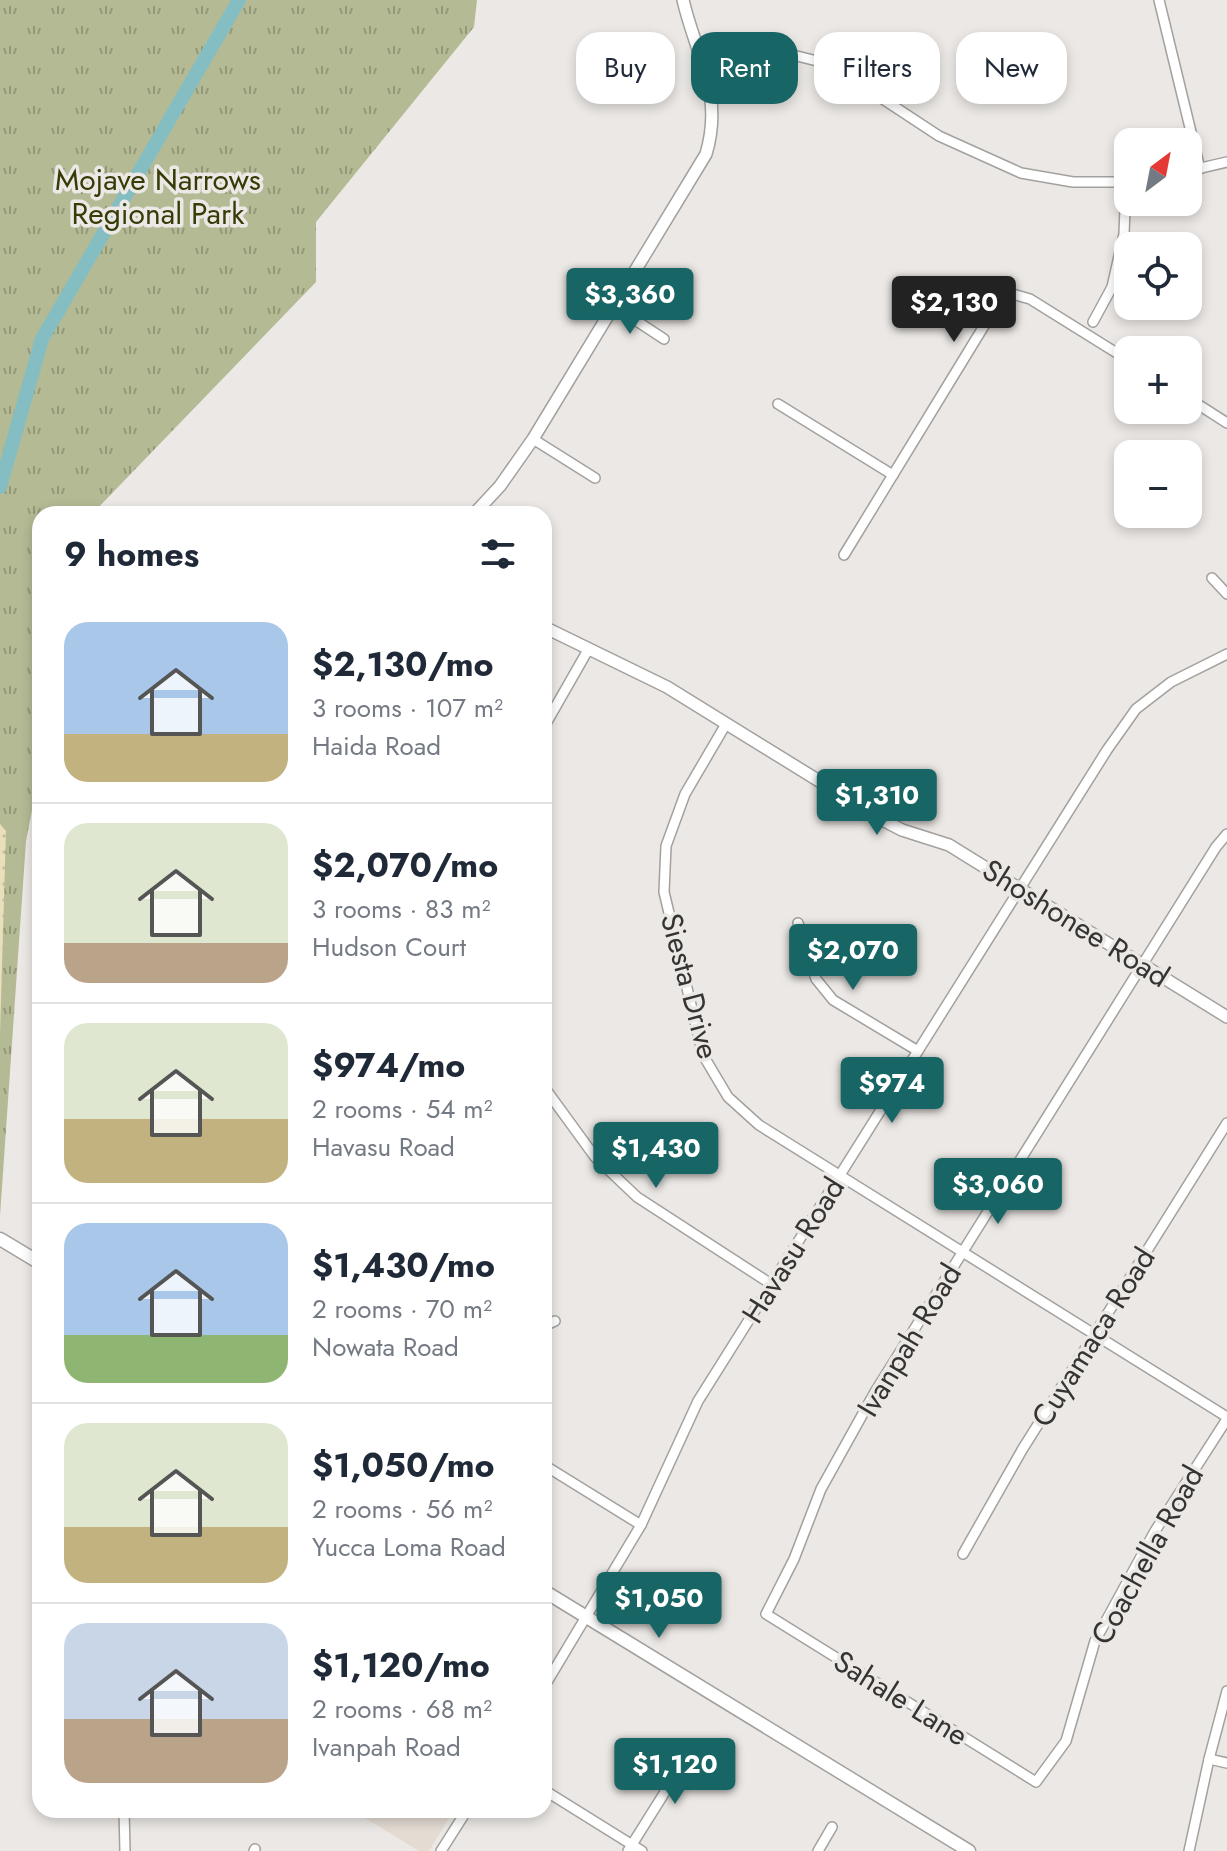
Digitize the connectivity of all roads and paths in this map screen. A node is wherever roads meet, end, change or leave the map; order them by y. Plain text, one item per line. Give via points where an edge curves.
1 (683, 0) edge
2 (1159, 0) edge
3 (693, 32) edge
4 (798, 56) edge
5 (712, 104) edge
6 (1190, 128) edge
7 (1227, 162) edge
8 (1202, 168) edge
9 (1114, 183) edge
10 (1125, 216) edge
11 (614, 306) junction
12 (1093, 322) dead end
13 (664, 339) dead end
14 (1114, 351) edge
15 (778, 404) dead end
16 (1202, 407) edge
17 (1227, 423) edge
18 (533, 439) junction
19 (893, 475) junction
20 (595, 478) dead end
21 (481, 506) edge
22 (844, 555) dead end
23 (1212, 578) dead end
24 (1227, 594) edge
25 (552, 631) edge
26 (588, 650) junction
27 (1227, 654) edge
28 (552, 713) edge
29 (726, 724) junction
30 (1227, 834) edge
31 (1020, 888) junction
32 (798, 923) dead end
33 (1141, 964) junction
34 (1227, 1017) edge
35 (918, 1051) junction
36 (552, 1098) edge
37 (1227, 1123) edge
38 (840, 1176) junction
39 (0, 1239) edge
40 (963, 1251) junction
41 (32, 1258) edge
42 (771, 1284) junction
43 (555, 1321) dead end
44 (552, 1322) edge
45 (1095, 1336) junction
46 (1227, 1418) edge
47 (552, 1470) edge
48 (641, 1525) junction
49 (963, 1554) dead end
50 (552, 1596) edge
51 (766, 1614) joint
52 (587, 1617) junction
53 (552, 1674) edge
54 (1227, 1691) edge
55 (695, 1744) dead end
56 (1209, 1759) junction
57 (1227, 1763) edge
58 (1036, 1782) joint
59 (552, 1795) edge
60 (124, 1818) edge
61 (462, 1818) edge
62 (832, 1827) dead end
63 (630, 1848) edge
64 (125, 1851) edge
65 (441, 1851) edge
66 (642, 1851) edge
67 (818, 1851) edge
68 (969, 1851) edge
69 (1189, 1851) edge

1 - 3 street
2 - 6 street
4 - 9 street via 821,62 939,136 1021,173
5 - 11 street via 706,154
7 - 8 street
10 - 12 street via 1112,287
11 - 13 street
11 - 18 street
14 - 19 street via 1030,299 1009,293
15 - 19 street
16 - 17 street
18 - 20 street
18 - 21 street
19 - 22 street
23 - 24 street
25 - 26 street, Shoshonee Road
26 - 28 street
26 - 29 street, Shoshonee Road via 667,687
27 - 31 street, Havasu Road via 1171,682 1136,709
29 - 31 street, Shoshonee Road via 879,818 949,845
29 - 38 street, Siesta Drive via 685,794 666,846 664,892 690,1006 703,1055 728,1097 759,1125
30 - 33 street, Ivanpah Road
31 - 33 street, Shoshonee Road
31 - 35 street, Havasu Road
32 - 35 street via 816,979 833,1000
33 - 34 street, Shoshonee Road
33 - 40 street, Ivanpah Road
35 - 38 street, Havasu Road
36 - 42 street via 595,1157 637,1197
37 - 45 street, Cuyamaca Road
38 - 40 street, Siesta Drive
38 - 42 street, Havasu Road
39 - 41 main road
40 - 45 street, Siesta Drive
40 - 51 street, Ivanpah Road via 821,1489
42 - 48 street, Havasu Road via 698,1401
43 - 44 street
45 - 46 street, Siesta Drive
45 - 49 street, Cuyamaca Road
46 - 58 street, Coachella Road via 1155,1531 1095,1641 1066,1741
47 - 48 street
48 - 52 street, Havasu Road
50 - 52 main road
51 - 58 street, Sahale Lane
52 - 53 street, Havasu Road
52 - 68 main road
54 - 56 street
55 - 63 street
56 - 57 street
56 - 69 street
59 - 63 street
60 - 64 street
61 - 65 street
62 - 67 street
63 - 66 street

